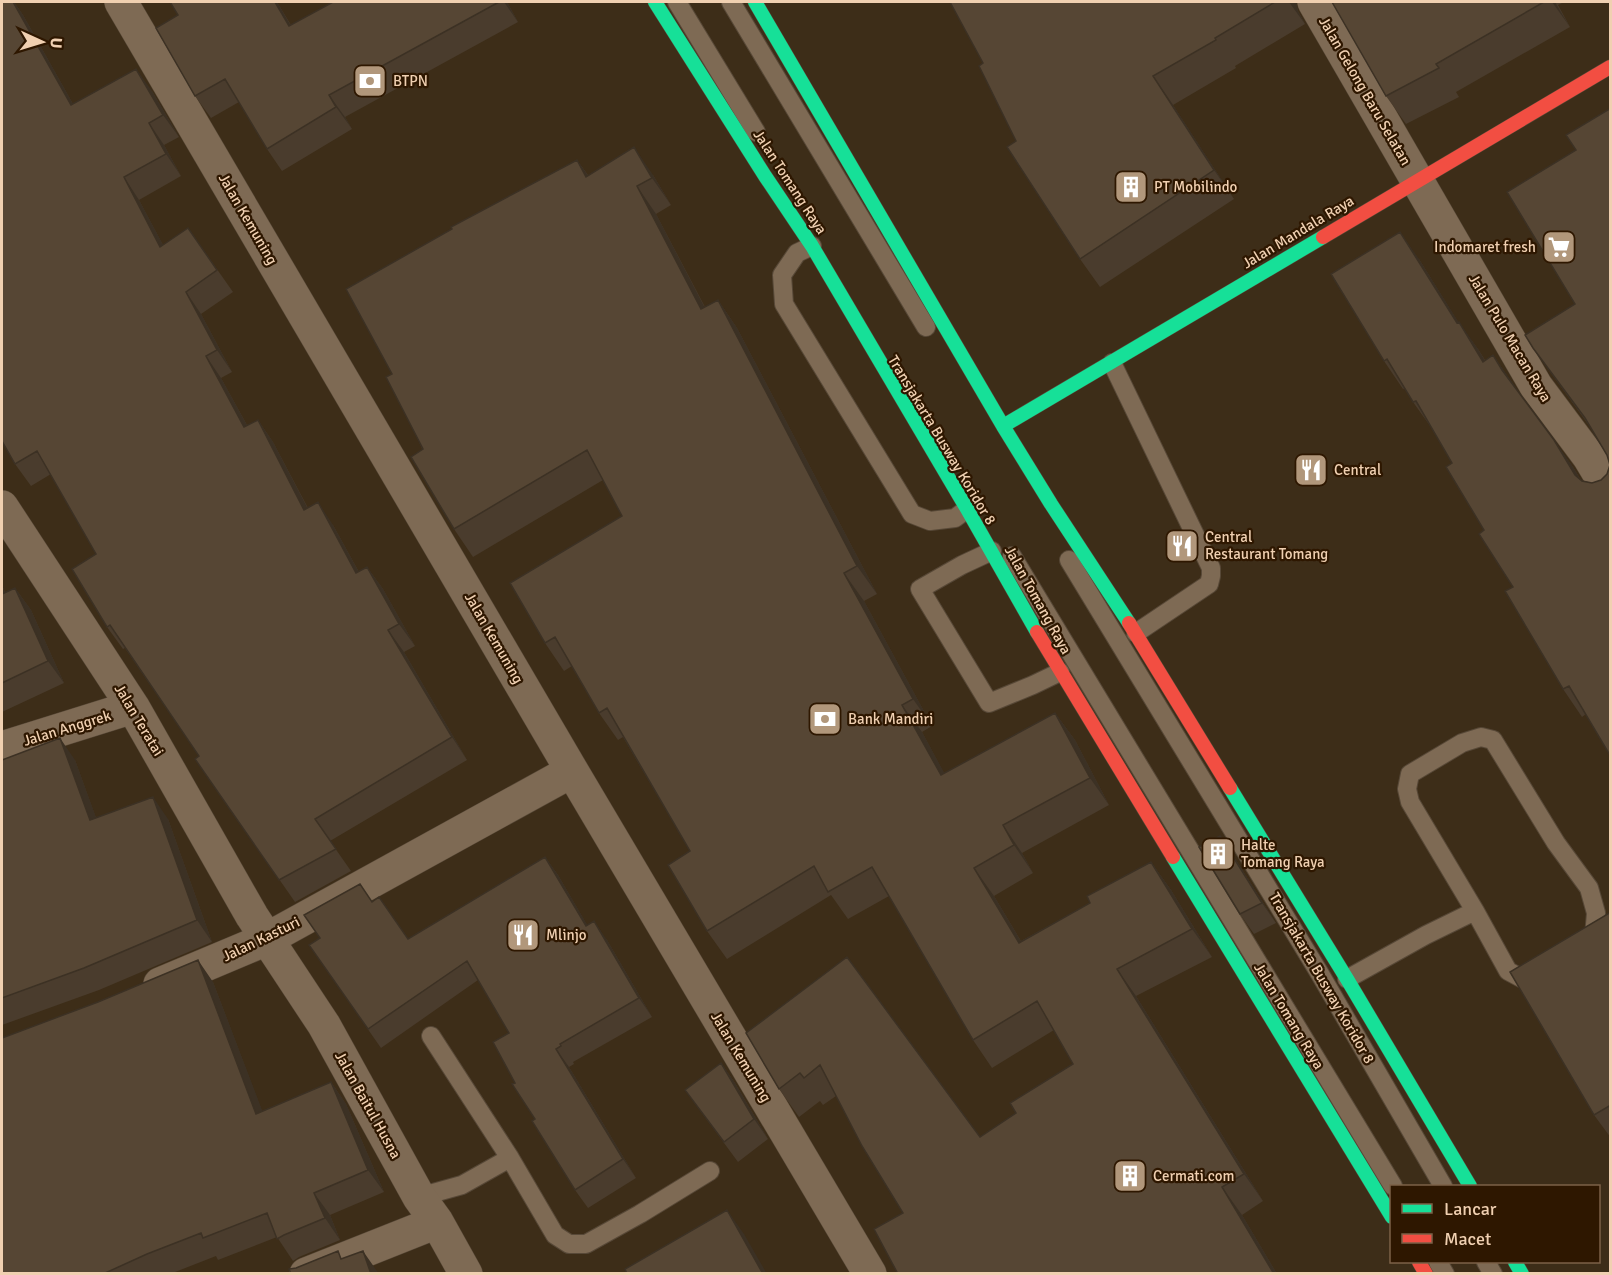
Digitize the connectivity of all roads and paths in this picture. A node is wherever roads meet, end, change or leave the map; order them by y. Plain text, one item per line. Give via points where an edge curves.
1 (121, 2) edge
2 (655, 2) edge
3 (677, 2) edge
4 (731, 2) edge
5 (755, 2) edge
6 (1314, 2) edge
7 (1611, 67) edge
8 (1417, 180) junction
9 (812, 246) junction
10 (1112, 363) junction
11 (1003, 426) junction
12 (1600, 451) edge
13 (1611, 492) edge
14 (2, 507) edge
15 (967, 509) junction
16 (992, 551) junction
17 (1136, 633) junction
18 (1060, 672) junction
19 (133, 707) junction
20 (2, 748) edge
21 (572, 771) junction
22 (1475, 911) junction
23 (267, 939) junction
24 (1347, 979) junction
25 (138, 993) edge
26 (431, 1036) dead end
27 (510, 1158) junction
28 (710, 1171) dead end
29 (1392, 1185) edge
30 (1442, 1185) edge
31 (1469, 1185) edge
32 (428, 1210) junction
33 (1390, 1214) edge
34 (306, 1274) edge
35 (466, 1274) edge
36 (870, 1274) edge

1 - 21 street, Jalan Kemuning
2 - 9 main road, Jalan Tomang Raya
3 - 29 lane, Transjakarta Busway Koridor 8
4 - 30 lane, Transjakarta Busway Koridor 8 via 1314,963
5 - 11 main road
6 - 8 street, Jalan Gelong Baru Selatan
7 - 8 main road, Jalan Mandala Raya
8 - 10 main road, Jalan Mandala Raya
8 - 12 street, Jalan Pulo Macan Raya via 1536,386
9 - 15 main road, Jalan Tomang Raya
9 - 15 lane via 797,253 782,275 784,304 912,514 930,521 955,518
10 - 11 main road, Jalan Mandala Raya
10 - 17 lane via 1211,576 1209,585
11 - 17 main road
12 - 13 street, Jalan Pulo Macan Raya
14 - 19 street, Jalan Teratai
15 - 16 main road, Jalan Tomang Raya
16 - 18 main road, Jalan Tomang Raya
16 - 18 lane via 920,589 989,703
17 - 24 main road
18 - 33 main road, Jalan Tomang Raya
19 - 20 street, Jalan Anggrek
19 - 23 street, Jalan Teratai
21 - 23 street, Jalan Kasturi
21 - 36 street, Jalan Kemuning
22 - 22 lane via 1508,971 1523,979 1533,978 1594,936 1596,914 1589,888 1556,843 1493,740 1481,737 1462,743 1410,774 1407,789 1410,802
22 - 24 lane
23 - 25 street, Jalan Kasturi
23 - 32 street, Jalan Baitul Husna via 324,1025
24 - 31 main road
26 - 27 lane
27 - 28 lane via 555,1235 569,1244 586,1244
27 - 32 lane
32 - 34 street
32 - 35 street, Jalan Baitul Husna

